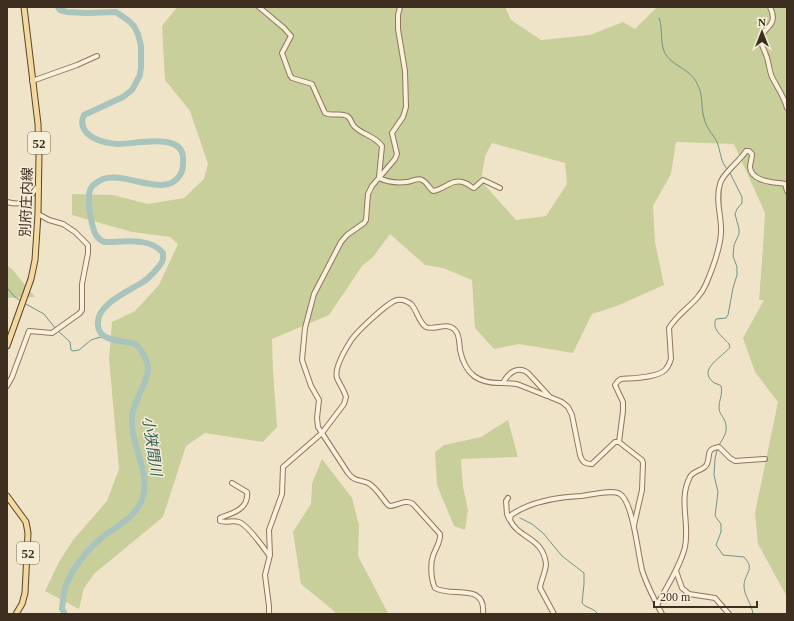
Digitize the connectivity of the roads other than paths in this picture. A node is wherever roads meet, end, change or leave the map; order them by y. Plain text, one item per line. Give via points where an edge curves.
1 (24, 7) edge
2 (259, 7) edge
3 (400, 7) edge
4 (770, 7) edge
5 (97, 56) dead end
6 (32, 81) junction
7 (787, 108) edge
8 (379, 178) junction
9 (39, 185) junction
10 (500, 188) dead end
11 (787, 191) edge
12 (7, 202) edge
13 (38, 214) junction
14 (7, 346) edge
15 (504, 383) junction
16 (7, 386) edge
17 (550, 397) junction
18 (322, 433) junction
19 (619, 442) junction
20 (765, 459) dead end
21 (232, 483) dead end
22 (7, 496) edge
23 (508, 498) dead end
24 (510, 520) junction
25 (634, 528) junction
26 (270, 555) junction
27 (676, 571) junction
28 (657, 605) junction
29 (16, 614) edge
30 (269, 614) edge
31 (483, 614) edge
32 (554, 614) edge
33 (662, 614) edge
34 (729, 614) edge

1 - 6 main road, 別府庄内線 / 52
2 - 8 street via 291,36 282,53 292,78 312,84 328,115 346,115 354,126 377,139 382,146
3 - 8 street via 398,29 405,71 406,107 392,134 397,154
4 - 7 street via 774,14 773,19 761,39 771,75
5 - 6 street
6 - 9 main road, 別府庄内線 / 52 via 38,124
8 - 10 street via 386,182 400,183 419,179 433,191 456,182 474,188 483,180
8 - 18 street via 368,194 366,220 341,242 319,283 305,328 303,365 319,400 317,423
9 - 12 street via 26,201 18,205
9 - 13 main road, 別府庄内線 / 52
11 - 19 street via 785,184 760,180 754,176 750,166 752,154 746,151 722,180 718,199 721,234 712,270 700,295 668,328 670,363 664,371 657,374 621,379 615,385 623,402
13 - 14 main road, 別府庄内線 / 52 via 31,280
13 - 16 street via 63,224 88,245 82,284 82,310 52,333 27,333
15 - 17 street via 517,384
15 - 17 street via 513,371 525,370
15 - 18 street via 474,377 463,358 459,337 454,329 447,326 426,327 412,305 397,300 357,332 348,344 336,373 345,393 345,401
17 - 19 street via 568,407 581,460 584,463 592,464 615,442
18 - 26 street via 283,467 282,494 269,530
18 - 31 street via 352,478 373,486 390,506 410,501 438,531 441,538 432,557 435,588 474,594 482,602
19 - 25 street via 643,463 642,490
20 - 27 street via 735,461 719,447 713,448 708,453 707,464 692,473 685,490 685,548
21 - 26 street via 247,492 247,499 235,512 220,518 220,521 236,521 242,524
22 - 29 main road, 52 via 26,522 28,533 25,593
23 - 24 street via 507,514
24 - 25 street via 511,515 517,511 545,501 608,492 619,493 622,496
24 - 32 street via 516,530 535,542 542,552 546,565 540,588
25 - 28 street via 642,569 648,589
26 - 30 street via 265,575
27 - 28 street
27 - 34 street via 682,588 689,594 715,598
28 - 33 street

